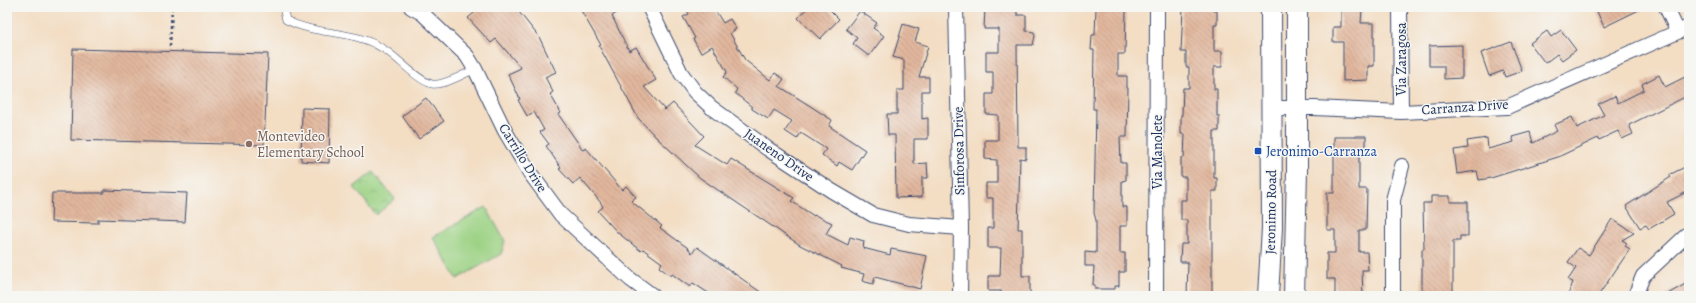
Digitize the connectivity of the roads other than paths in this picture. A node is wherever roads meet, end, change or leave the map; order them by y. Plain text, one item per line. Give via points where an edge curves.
1 (283, 7) edge
2 (411, 7) edge
3 (649, 7) edge
4 (956, 7) edge
5 (1157, 7) edge
6 (1271, 7) edge
7 (1297, 7) edge
8 (1400, 7) edge
9 (1666, 7) edge
10 (1684, 30) edge
11 (475, 69) junction
12 (1272, 108) junction
13 (1296, 108) junction
14 (1401, 112) junction
15 (1402, 166) dead end
16 (961, 228) junction
17 (1689, 233) edge
18 (653, 296) edge
19 (960, 296) edge
20 (1156, 296) edge
21 (1268, 296) edge
22 (1294, 296) edge
23 (1392, 296) edge
24 (1635, 296) edge

1 - 11 lane via 286,20 314,30 328,30 359,37 383,48 432,84 448,82
2 - 11 street, Carrillo Drive via 422,13 468,56
3 - 16 street, Juaneno Drive via 681,73 695,92 712,108 768,149 873,215 909,224
4 - 16 street, Sinforosa Drive
5 - 20 street, Via Manolete
6 - 12 main road, Jeronimo Road
7 - 13 main road, Jeronimo Road
8 - 14 street, Via Zaragosa
9 - 10 street
10 - 14 street, Carranza Drive via 1507,107
11 - 18 street, Carrillo Drive via 508,137 561,215 630,279
12 - 13 street, Carranza Drive
12 - 21 main road, Jeronimo Road via 1272,228
13 - 14 street, Carranza Drive
13 - 22 main road, Jeronimo Road
15 - 23 street via 1392,200
16 - 19 street, Sinforosa Drive
17 - 24 street via 1643,276

